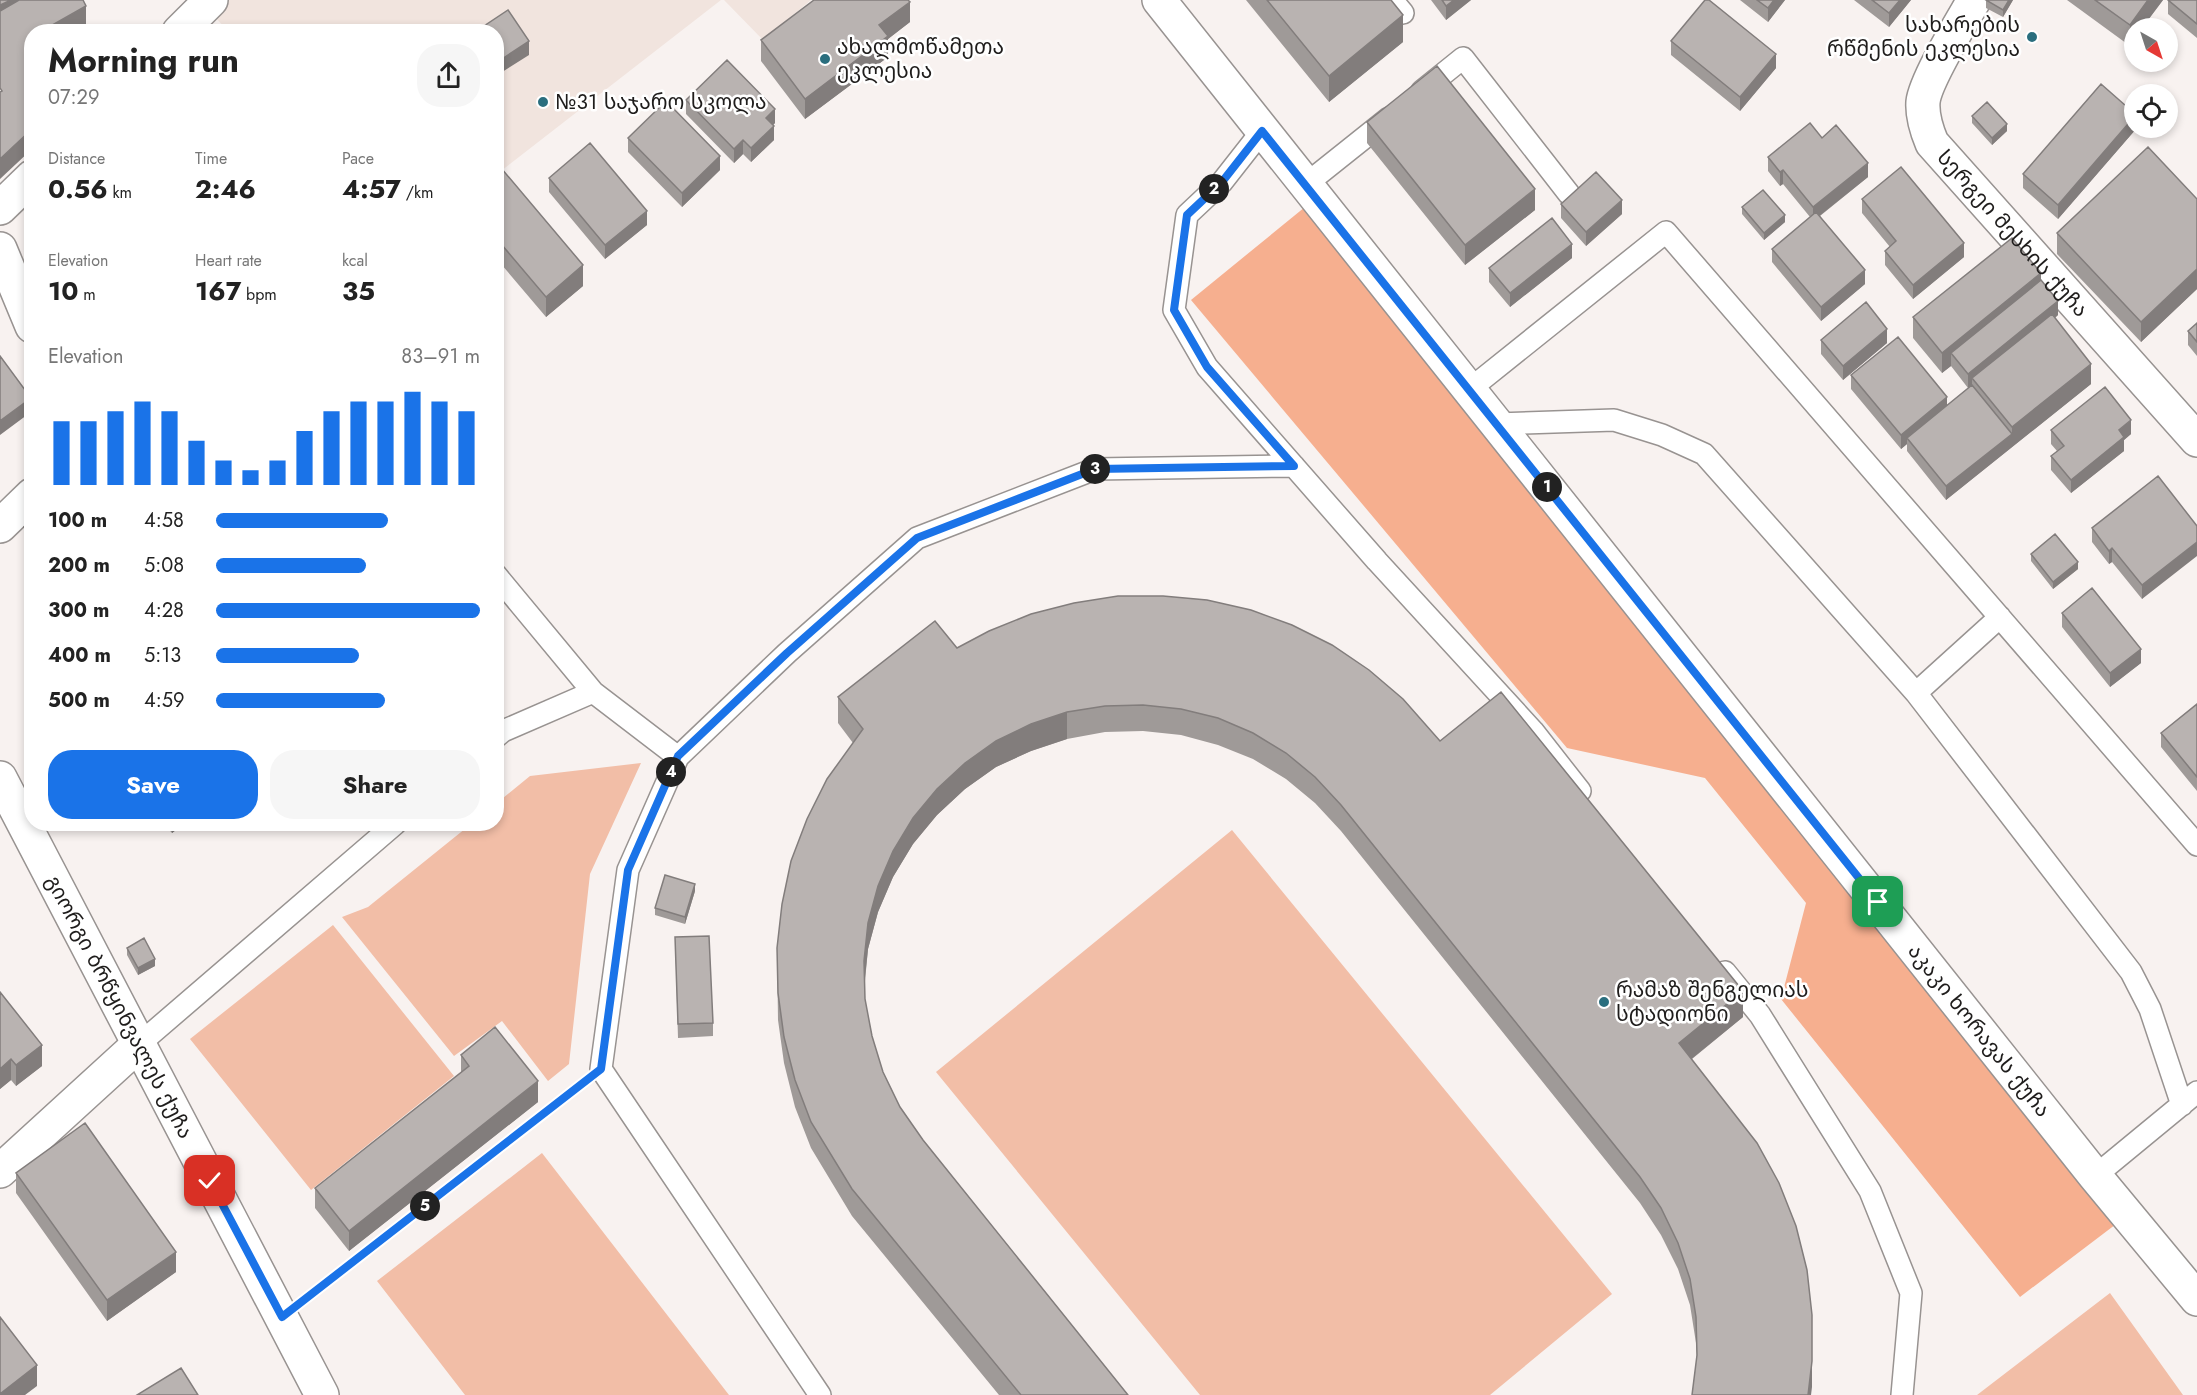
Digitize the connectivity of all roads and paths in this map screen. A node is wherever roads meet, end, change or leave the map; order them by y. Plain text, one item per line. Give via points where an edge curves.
1 (211, 0) edge
2 (1159, 0) edge
3 (1974, 0) edge
4 (187, 24) edge
5 (1262, 131) junction
6 (24, 185) edge
7 (1305, 185) junction
8 (1569, 194) edge
9 (0, 208) edge
10 (0, 249) edge
11 (24, 307) edge
12 (1470, 389) junction
13 (1497, 424) junction
14 (2197, 440) edge
15 (1294, 466) junction
16 (24, 503) edge
17 (0, 526) edge
18 (504, 584) edge
19 (2000, 617) junction
20 (592, 692) junction
21 (1916, 693) junction
22 (504, 731) edge
23 (678, 756) junction
24 (0, 778) edge
25 (1591, 804) edge
26 (24, 825) edge
27 (27, 831) edge
28 (387, 831) edge
29 (2197, 845) edge
30 (1716, 960) edge
31 (137, 1046) junction
32 (601, 1069) junction
33 (2189, 1099) edge
34 (0, 1171) edge
35 (2095, 1176) junction
36 (2197, 1299) edge
37 (282, 1317) junction
38 (322, 1395) edge
39 (820, 1395) edge
40 (1902, 1395) edge

1 - 4 street
2 - 5 street, აკაკი ხორავას ქუჩა
3 - 14 street, სერგეი მესხის ქუჩა via 1923,101 1932,143
5 - 7 street, აკაკი ხორავას ქუჩა
5 - 15 lane via 1222,182 1187,215 1174,310 1207,367
6 - 9 street
7 - 8 lane via 1463,58
7 - 12 street, აკაკი ხორავას ქუჩა
10 - 11 street
12 - 13 street, აკაკი ხორავას ქუჩა
12 - 19 lane via 1666,232
13 - 21 lane via 1614,420 1704,454
13 - 35 street, აკაკი ხორავას ქუჩა
15 - 23 lane via 1095,469 917,538
15 - 25 lane via 1533,731
16 - 17 street
18 - 20 lane
19 - 21 lane
19 - 29 lane
20 - 22 lane
20 - 23 lane
21 - 33 lane via 2131,972
23 - 32 lane via 628,870
24 - 26 street, გიორგი ბრწყინვალეს ქუჩა
27 - 31 street, გიორგი ბრწყინვალეს ქუჩა
28 - 31 lane
30 - 40 lane via 1760,1015 1870,1191 1911,1293
31 - 34 street
31 - 37 street, გიორგი ბრწყინვალეს ქუჩა
32 - 37 path
32 - 39 lane
33 - 35 lane
35 - 36 street, აკაკი ხორავას ქუჩა
37 - 38 street, გიორგი ბრწყინვალეს ქუჩა

